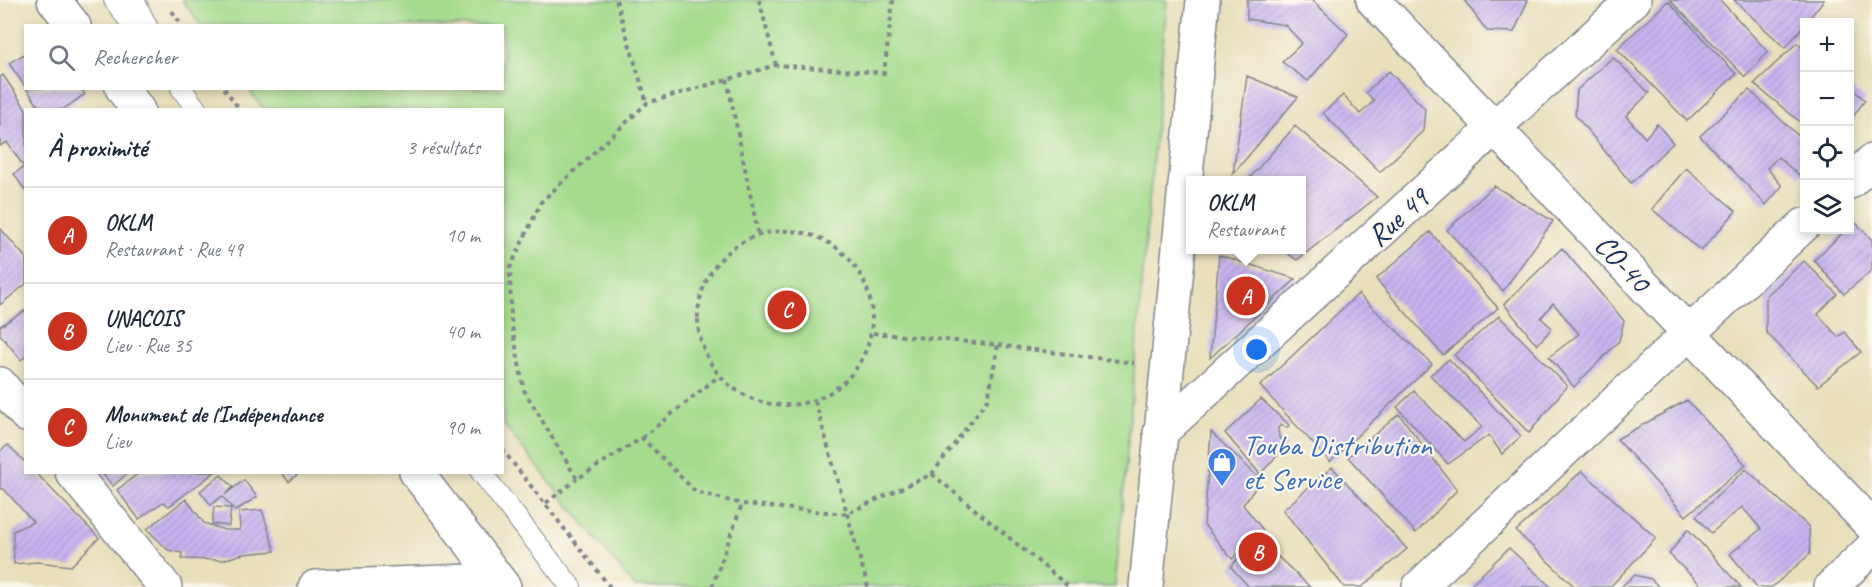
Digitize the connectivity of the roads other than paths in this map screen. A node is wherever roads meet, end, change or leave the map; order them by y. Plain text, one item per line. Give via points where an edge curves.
1 (54, 0) edge
2 (114, 0) edge
3 (135, 0) edge
4 (1203, 0) edge
5 (1373, 0) edge
6 (1634, 0) edge
7 (72, 24) edge
8 (132, 24) edge
9 (146, 24) edge
10 (123, 90) edge
11 (182, 90) edge
12 (137, 108) edge
13 (196, 108) edge
14 (1495, 128) junction
15 (1872, 161) edge
16 (1852, 180) edge
17 (1800, 229) edge
18 (1689, 333) junction
19 (0, 384) edge
20 (24, 413) edge
21 (1160, 433) junction
22 (74, 474) edge
23 (418, 474) edge
24 (483, 474) edge
25 (1872, 526) edge
26 (1872, 548) edge
27 (1152, 582) edge
28 (500, 583) edge
29 (165, 587) edge
30 (315, 587) edge
31 (571, 587) edge
32 (1419, 587) edge
33 (1831, 587) edge

1 - 7 street
2 - 8 lane
3 - 9 lane
4 - 21 street
5 - 14 street, CO-40
6 - 14 street, Rue 49
10 - 12 street
11 - 13 lane
14 - 18 street, CO-40
14 - 21 street, Rue 49
15 - 16 street
17 - 18 street
18 - 25 street, CO-40
18 - 32 street
19 - 20 street
21 - 27 street
22 - 29 street
23 - 28 street
24 - 31 lane
26 - 33 street
28 - 30 street

